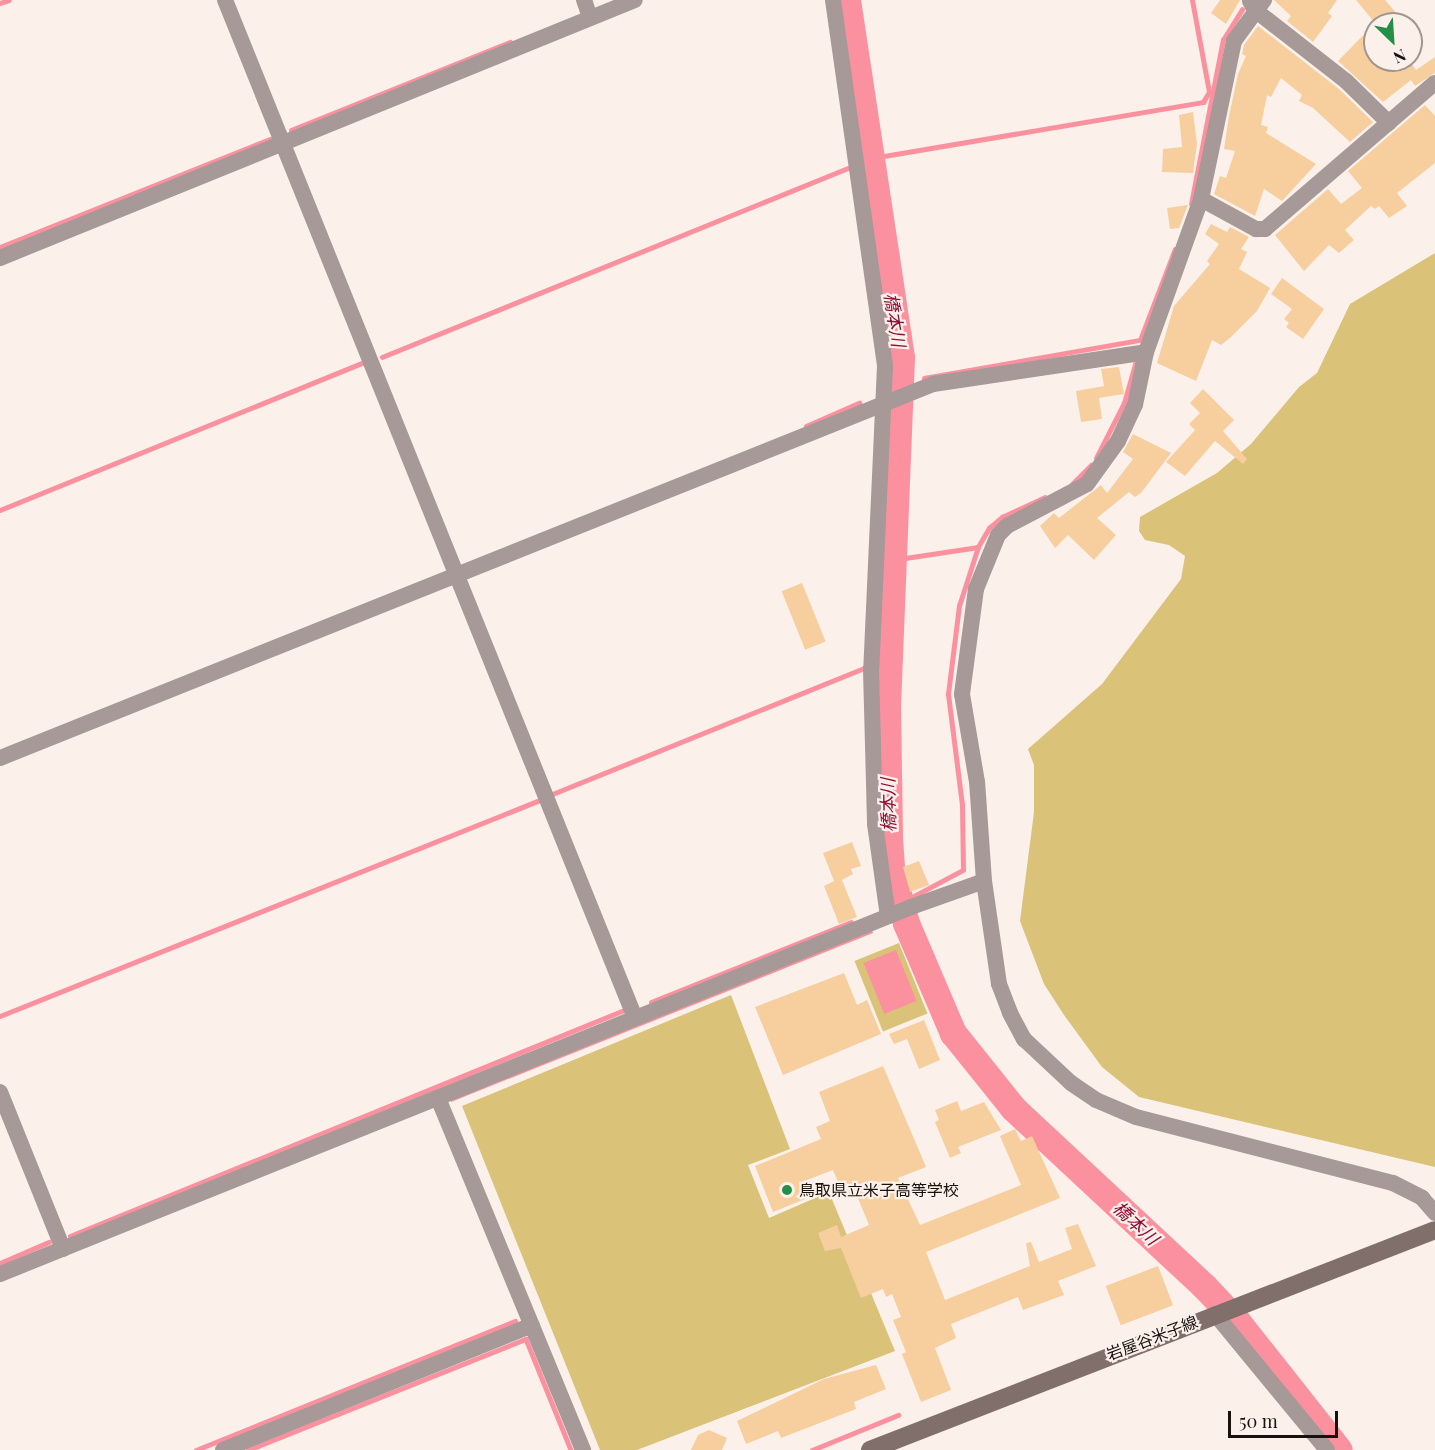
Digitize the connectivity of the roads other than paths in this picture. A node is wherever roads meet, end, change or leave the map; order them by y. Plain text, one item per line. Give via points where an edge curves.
1 (225, 0) edge
2 (584, 0) edge
3 (635, 0) edge
4 (833, 0) edge
5 (1256, 3) edge
6 (590, 17) junction
7 (1435, 83) edge
8 (1389, 123) junction
9 (283, 145) junction
10 (1201, 199) junction
11 (0, 258) edge
12 (1146, 352) junction
13 (884, 403) junction
14 (457, 575) junction
15 (0, 758) edge
16 (984, 881) junction
17 (890, 915) junction
18 (636, 1018) junction
19 (0, 1092) edge
20 (438, 1098) junction
21 (1435, 1212) edge
22 (1435, 1230) edge
23 (63, 1249) junction
24 (0, 1274) edge
25 (1224, 1311) junction
26 (532, 1325) junction
27 (223, 1450) edge
28 (583, 1450) edge
29 (870, 1450) edge
30 (1327, 1450) edge

1 - 9 street
2 - 6 street
3 - 6 street
4 - 13 street via 885,366
5 - 8 street
5 - 10 street via 1234,41
6 - 9 street
7 - 8 street
8 - 10 street via 1260,231
9 - 11 street
9 - 14 street
10 - 12 street
12 - 13 street via 933,384
12 - 16 street via 1135,405 1098,473 1075,493 1007,526 990,552 976,589 962,694 976,782
13 - 14 street
13 - 17 street via 871,669 874,824
14 - 15 street
14 - 18 street
16 - 17 street
16 - 21 street via 999,984 1010,1013 1024,1039 1071,1083 1096,1100 1136,1117 1393,1183 1422,1198
17 - 18 street
18 - 20 street
19 - 23 street
20 - 23 street
20 - 26 street
22 - 25 main road, 岩屋谷米子線
23 - 24 street
25 - 29 main road, 岩屋谷米子線
25 - 30 street
26 - 27 street
26 - 28 street

